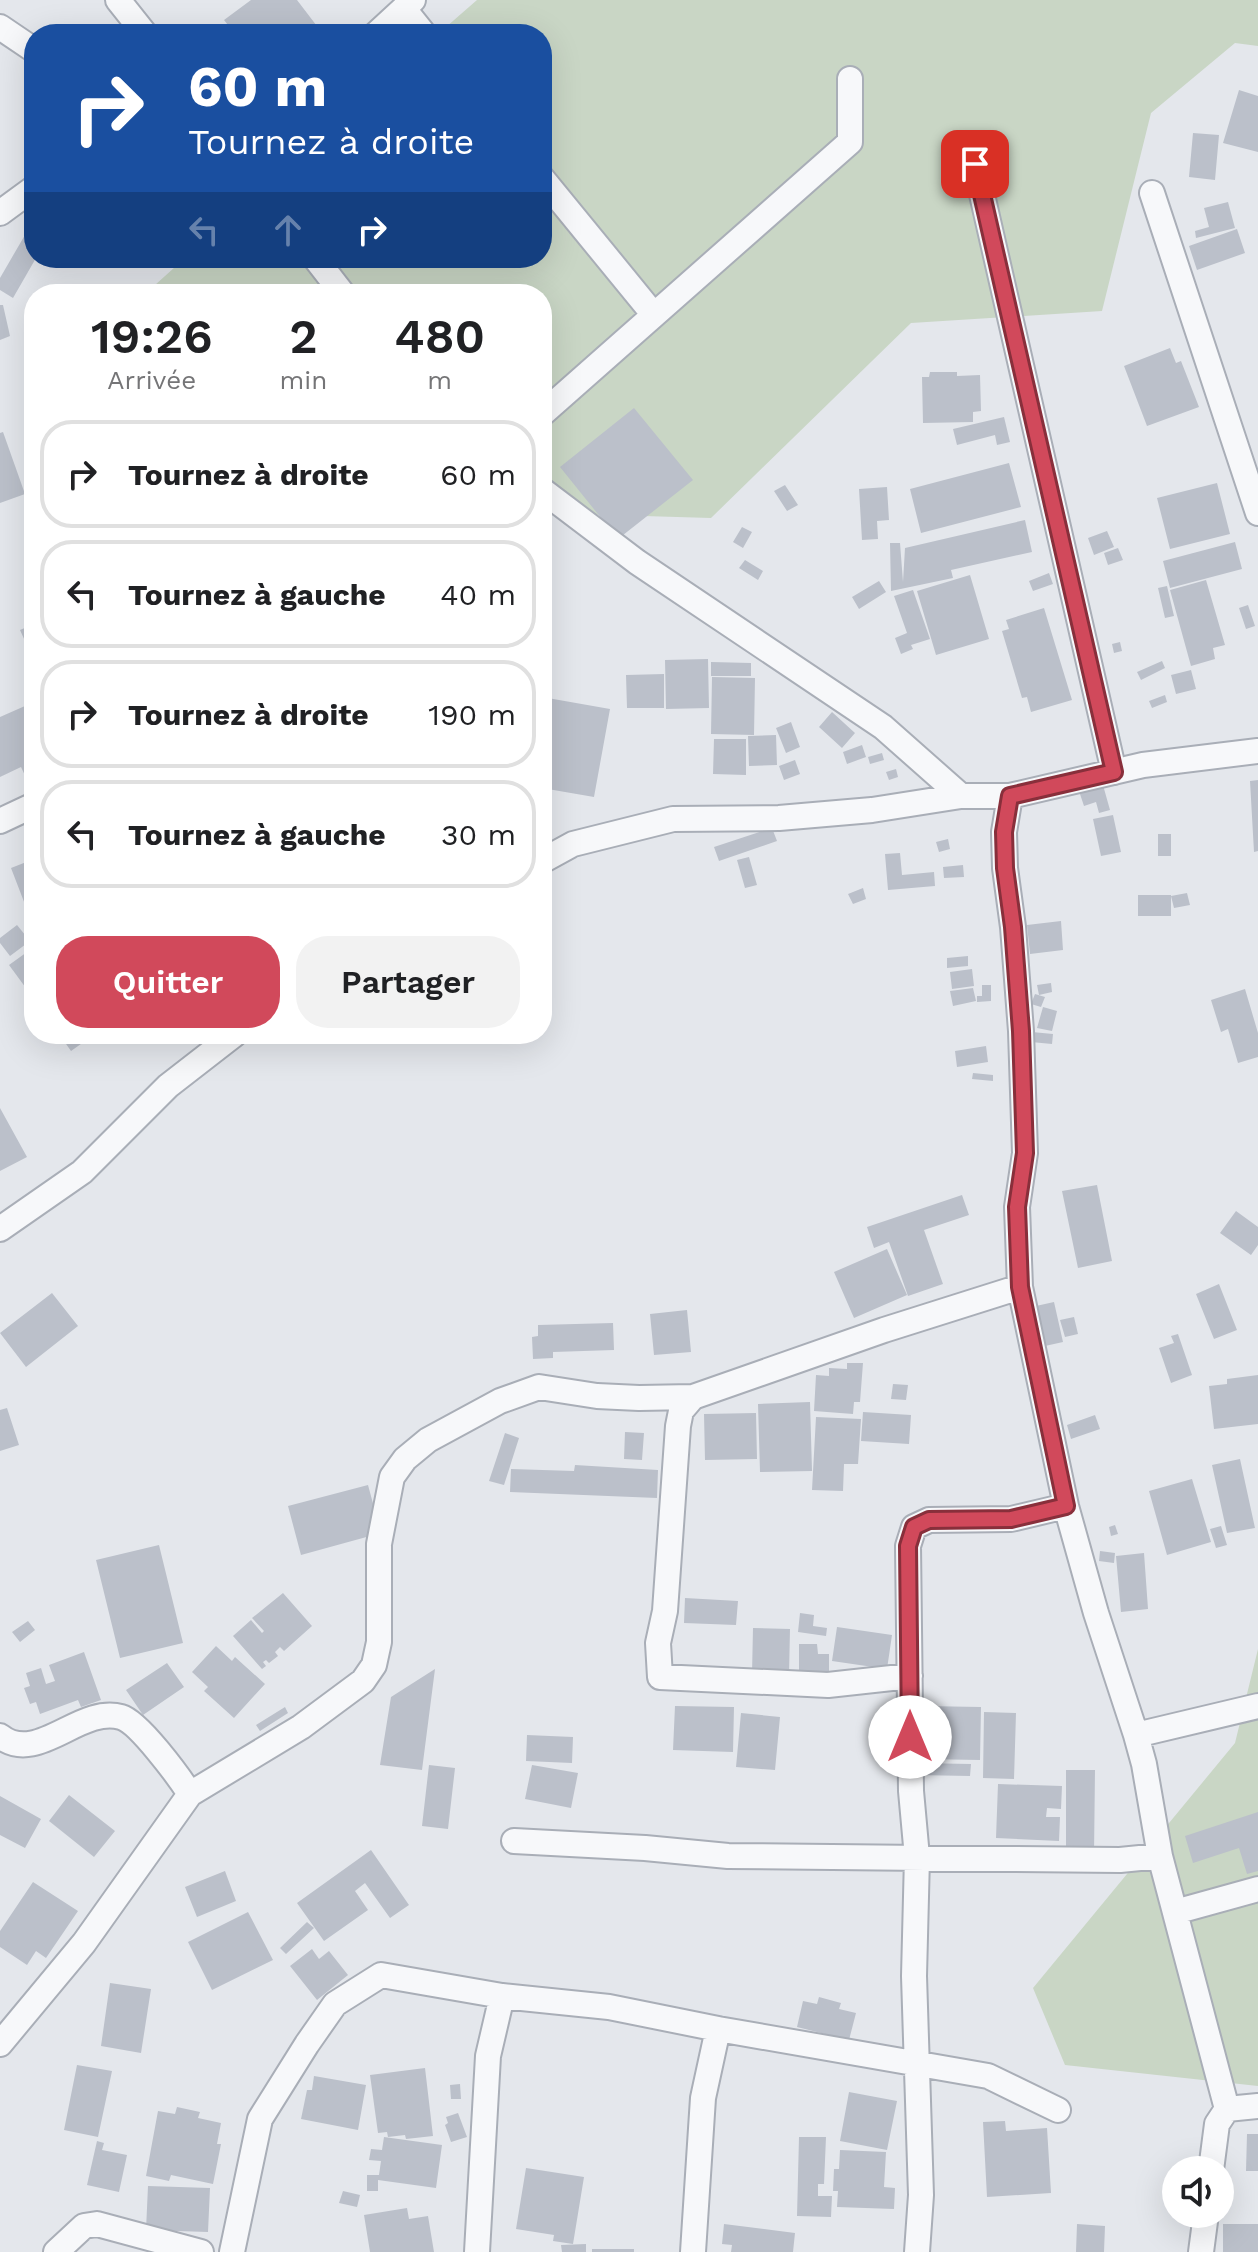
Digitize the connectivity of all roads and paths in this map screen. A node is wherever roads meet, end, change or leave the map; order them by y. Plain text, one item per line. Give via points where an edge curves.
1 (118, 0) edge
2 (408, 5) edge
3 (137, 24) edge
4 (387, 24) edge
5 (418, 24) edge
6 (0, 27) edge
7 (24, 43) edge
8 (850, 79) dead end
9 (975, 164) dead end
10 (552, 190) edge
11 (1152, 193) dead end
12 (24, 195) edge
13 (0, 213) edge
14 (323, 268) edge
15 (335, 284) edge
16 (654, 315) junction
17 (552, 405) edge
18 (552, 498) edge
19 (1258, 513) edge
20 (1258, 751) edge
21 (1114, 772) junction
22 (961, 796) junction
23 (1010, 796) junction
24 (24, 810) edge
25 (0, 821) edge
26 (552, 856) edge
27 (222, 1044) edge
28 (0, 1229) edge
29 (1020, 1287) junction
30 (693, 1397) junction
31 (1066, 1506) junction
32 (910, 1676) junction
33 (1258, 1706) edge
34 (1136, 1735) junction
35 (0, 1736) edge
36 (190, 1794) junction
37 (514, 1841) dead end
38 (1160, 1856) junction
39 (917, 1857) junction
40 (1258, 1889) edge
41 (1175, 1912) junction
42 (502, 1996) junction
43 (718, 2029) junction
44 (0, 2044) edge
45 (916, 2062) junction
46 (1258, 2106) edge
47 (1227, 2109) junction
48 (1058, 2110) dead end
49 (1213, 2156) edge
50 (1204, 2228) edge
51 (56, 2252) edge
52 (201, 2252) edge
53 (232, 2252) edge
54 (477, 2252) edge
55 (693, 2252) edge
56 (917, 2252) edge
57 (1201, 2252) edge

1 - 3 street
2 - 4 street
2 - 5 street
6 - 7 street
8 - 16 street via 850,142
9 - 21 street
10 - 16 street
11 - 19 street
12 - 13 street
14 - 15 street
16 - 17 street
18 - 22 street via 637,562 883,727
20 - 21 street
21 - 23 street
22 - 23 street
22 - 26 street via 779,818 673,819 573,844
23 - 29 street via 1005,868 1021,1031 1025,1153 1017,1207
24 - 25 street
27 - 28 street via 168,1086 82,1172
29 - 30 street
29 - 31 street
30 - 32 street via 681,1411 678,1426 665,1611 658,1643 660,1677 828,1685
30 - 36 street via 625,1397 539,1387 500,1401 428,1440 392,1477 379,1544 379,1642 374,1665 363,1681 301,1727
31 - 32 street via 1011,1519 929,1520 914,1527 908,1546
31 - 34 street
32 - 39 street
33 - 34 street
34 - 38 street
35 - 36 street via 11,1744 27,1745 88,1720 124,1718 170,1763
36 - 44 street via 84,1943
37 - 39 street via 728,1856
38 - 39 street
38 - 41 street
39 - 45 street
40 - 41 street
41 - 47 street
42 - 43 street via 609,2007
42 - 53 street via 381,1975 335,2004 260,2119
42 - 54 street via 488,2056
43 - 45 street
43 - 55 street via 703,2098
45 - 48 street via 988,2076
45 - 56 street via 921,2195
46 - 47 street
47 - 49 street via 1217,2124
50 - 57 street
51 - 52 street via 84,2226 97,2224

